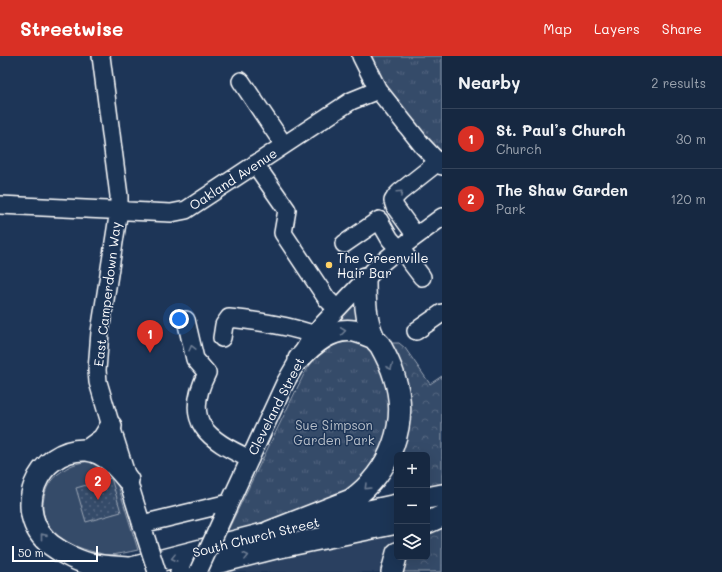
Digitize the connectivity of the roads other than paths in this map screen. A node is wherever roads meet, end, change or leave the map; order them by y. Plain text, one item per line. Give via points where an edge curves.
1 (101, 56) edge
2 (361, 56) edge
3 (241, 81) dead end
4 (378, 90) junction
5 (284, 145) junction
6 (255, 164) junction
7 (440, 164) edge
8 (0, 205) edge
9 (118, 210) junction
10 (442, 217) edge
11 (416, 236) junction
12 (344, 244) dead end
13 (399, 248) junction
14 (422, 277) dead end
15 (365, 278) junction
16 (337, 309) junction
17 (442, 313) edge
18 (186, 320) dead end
19 (416, 331) dead end
20 (315, 335) junction
21 (222, 338) dead end
22 (374, 338) junction
23 (299, 359) junction
24 (111, 426) junction
25 (88, 450) junction
26 (250, 459) junction
27 (128, 480) junction
28 (442, 495) edge
29 (430, 497) edge
30 (394, 505) edge
31 (226, 510) junction
32 (442, 515) edge
33 (430, 517) edge
34 (430, 521) edge
35 (394, 524) edge
36 (143, 530) junction
37 (269, 532) junction
38 (395, 560) edge
39 (122, 570) edge
40 (157, 572) edge
41 (181, 572) edge
42 (198, 572) edge
43 (392, 572) edge

1 - 9 street, East Camperdown Way via 119,196
2 - 4 street
3 - 5 street
4 - 5 street, Oakland Avenue via 351,101
4 - 7 street
5 - 6 street, Oakland Avenue
6 - 9 street, Oakland Avenue via 186,210 171,213
6 - 16 street via 287,210 283,233 327,299
11 -> 7 street via 393,201 396,196
8 - 9 street, Oakland Avenue
9 - 24 street, East Camperdown Way via 97,370
10 - 11 street, Cleveland Street
11 - 13 street, Cleveland Street
12 - 13 street via 379,220 390,239
13 - 14 street
13 - 15 street, Cleveland Street
15 - 16 street, Cleveland Street
15 - 22 main road via 365,308
16 - 20 street, Cleveland Street
17 - 19 street
26 -> 18 street via 221,444 202,427 196,402 207,373 196,359
20 - 21 street via 296,328 229,318 224,324
20 - 23 street, Cleveland Street
23 -> 22 main road via 309,348 331,334 343,330 355,331
22 -> 37 main road via 394,376 400,398 395,443 385,464 373,481 351,500
23 - 26 street, Cleveland Street via 285,383
24 - 25 main road via 103,439
24 - 27 street, East Camperdown Way
25 - 27 main road via 114,464
39 -> 25 main road, South Church Street via 96,566 58,550 37,529 32,517 31,501 41,472 62,456
26 - 31 street, Cleveland Street
27 - 36 street, East Camperdown Way
28 - 29 main road
30 - 37 main road, South Church Street
31 - 36 street
31 - 42 street, Cleveland Street, bridge
32 - 33 main road
32 - 34 main road
41 -> 35 main road, South Church Street via 275,548
36 - 40 street, East Camperdown Way, bridge
37 -> 39 main road, South Church Street
38 - 43 main road

